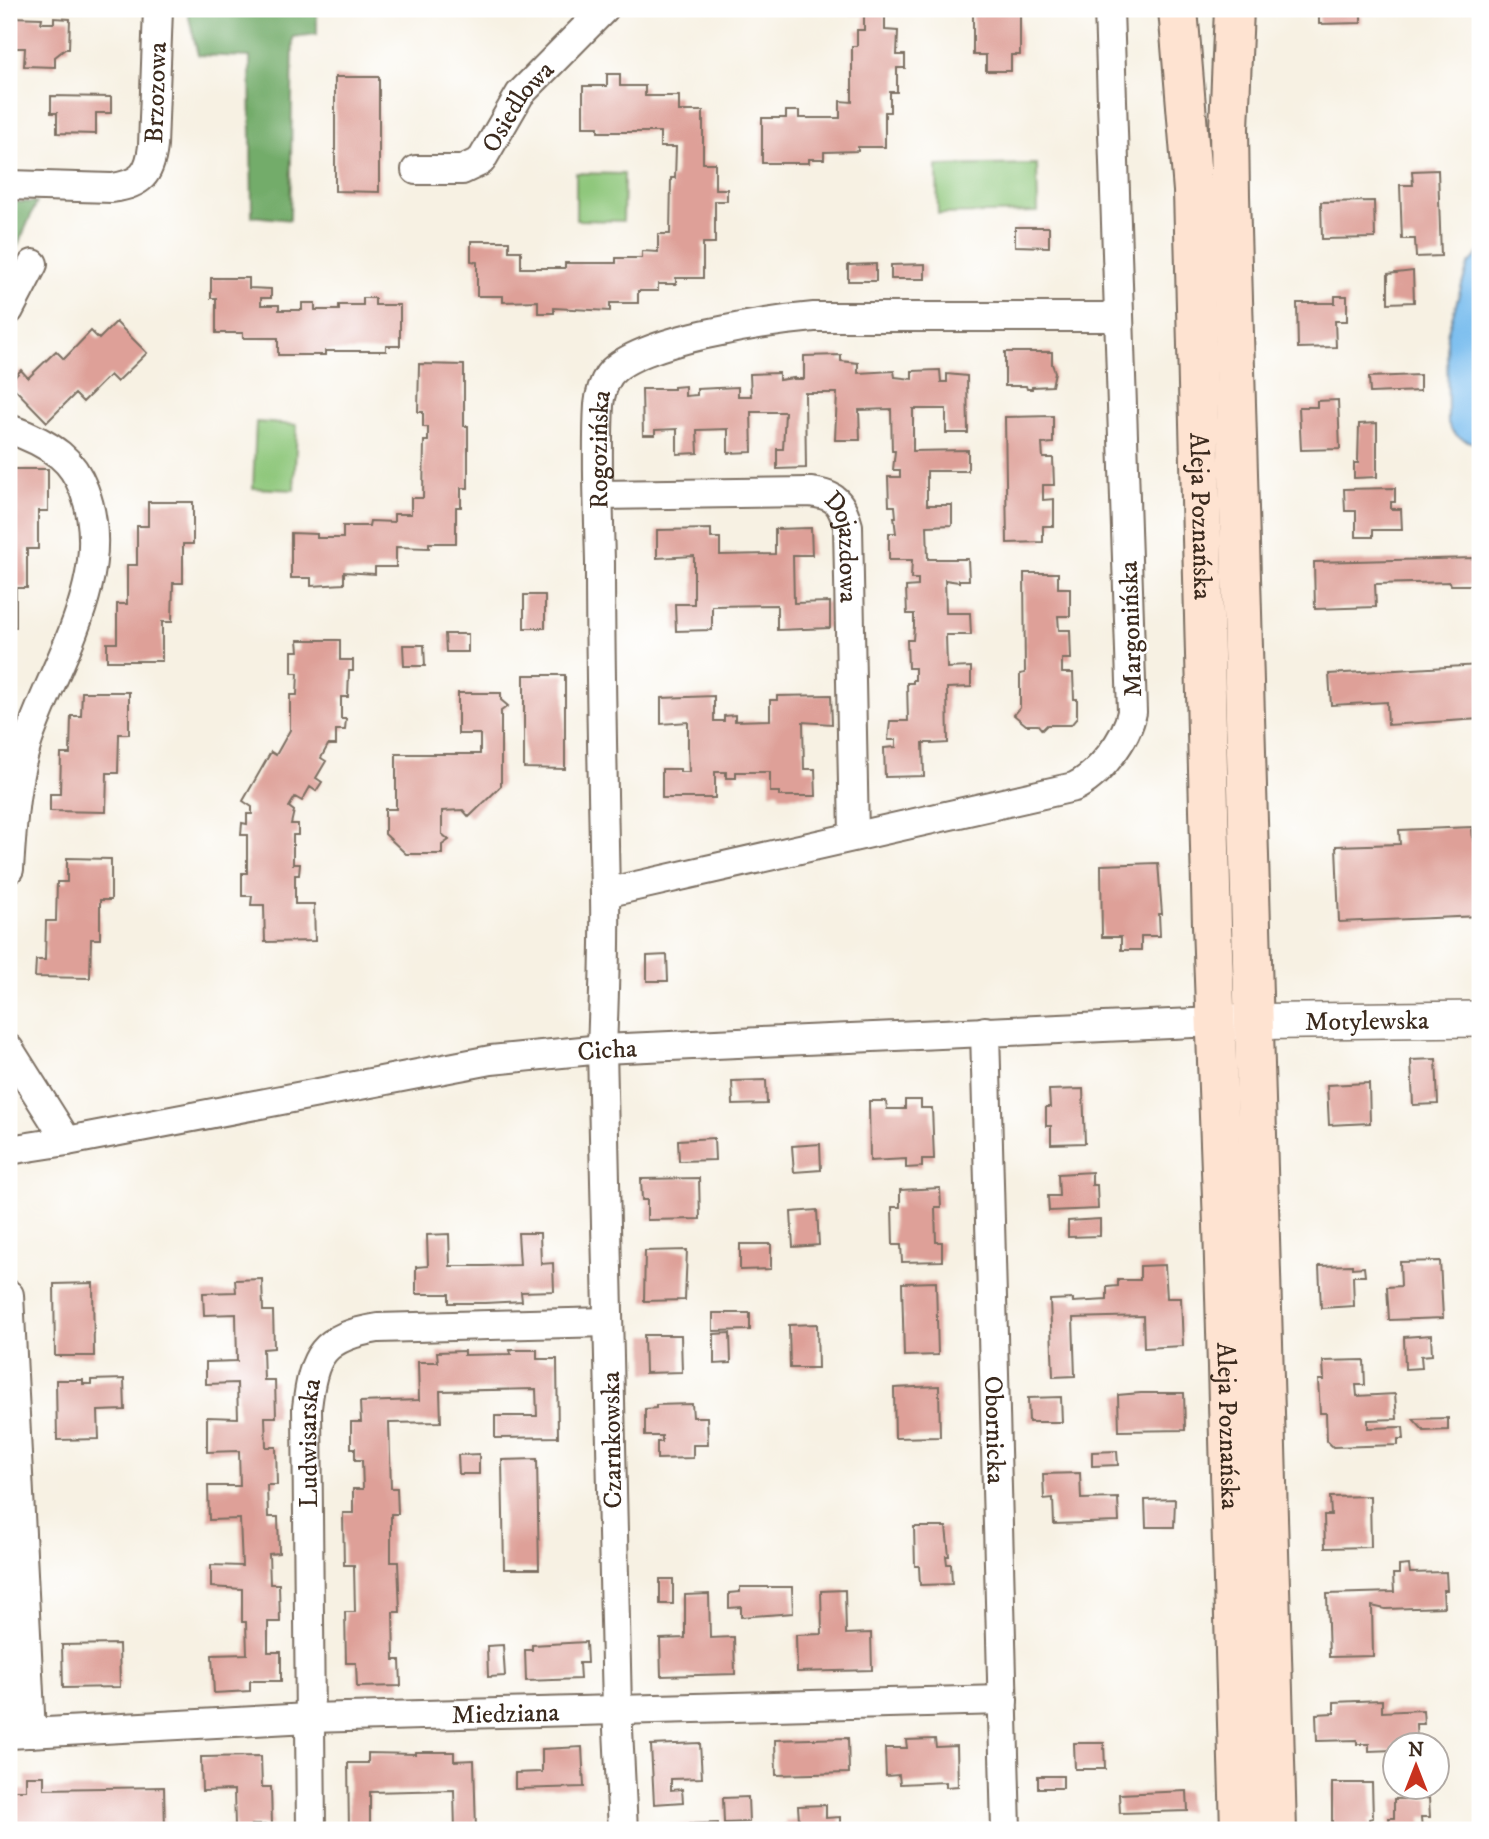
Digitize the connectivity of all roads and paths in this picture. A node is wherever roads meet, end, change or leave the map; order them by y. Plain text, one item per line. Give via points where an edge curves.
1 (158, 9) edge
2 (604, 9) edge
3 (1108, 9) edge
4 (1178, 9) edge
5 (1234, 9) edge
6 (416, 170) dead end
7 (9, 185) edge
8 (33, 264) dead end
9 (9, 310) edge
10 (1119, 317) junction
11 (9, 429) edge
12 (599, 495) junction
13 (854, 836) junction
14 (9, 869) edge
15 (605, 893) junction
16 (1480, 1019) edge
17 (1216, 1022) junction
18 (1254, 1022) junction
19 (985, 1031) junction
20 (9, 1047) edge
21 (602, 1049) junction
22 (67, 1141) junction
23 (9, 1150) edge
24 (9, 1295) edge
25 (608, 1322) junction
26 (1003, 1700) junction
27 (617, 1709) junction
28 (309, 1718) junction
29 (20, 1734) edge
30 (311, 1830) edge
31 (623, 1830) edge
32 (1006, 1830) edge
33 (1240, 1830) edge
34 (1277, 1830) edge

1 - 7 street, Brzozowa via 152,161 145,173 128,186 112,188
2 - 6 street, Osiedlowa via 520,94 481,160 462,170
3 - 10 street, Margonińska
4 - 17 main road, Aleja Poznańska via 1193,181
5 - 18 main road, Aleja Poznańska via 1229,160
8 - 9 street
10 - 12 street, Rogozińska via 814,317 753,323 645,351 625,360 603,385
10 - 13 street, Margonińska via 1130,722 1093,776 1074,788
11 - 14 street via 34,438 68,463 87,498 93,530 88,583 79,613 32,730 17,782
12 - 13 street, Dojazdowa via 810,492 836,500 848,526
12 - 15 street, Rogozińska
13 - 15 street, Margonińska
15 - 21 street, Rogozińska
16 - 18 street, Motylewska
17 - 18 street
17 - 19 street, Cicha
17 - 33 main road, Aleja Poznańska
18 - 34 main road, Aleja Poznańska
19 - 21 street, Cicha
19 - 26 street, Obornicka
20 - 22 street
21 - 22 street, Cicha via 491,1060
21 - 25 street, Czarnkowska
22 - 23 street, Cicha
24 - 29 street
25 - 27 street, Czarnkowska
25 - 28 street, Ludwisarska via 378,1328 355,1332 324,1349 314,1368 307,1408
26 - 27 street, Miedziana
26 - 32 street, Obornicka
27 - 28 street, Miedziana
27 - 31 street, Czarnkowska
28 - 29 street, Miedziana
28 - 30 street, Ludwisarska

